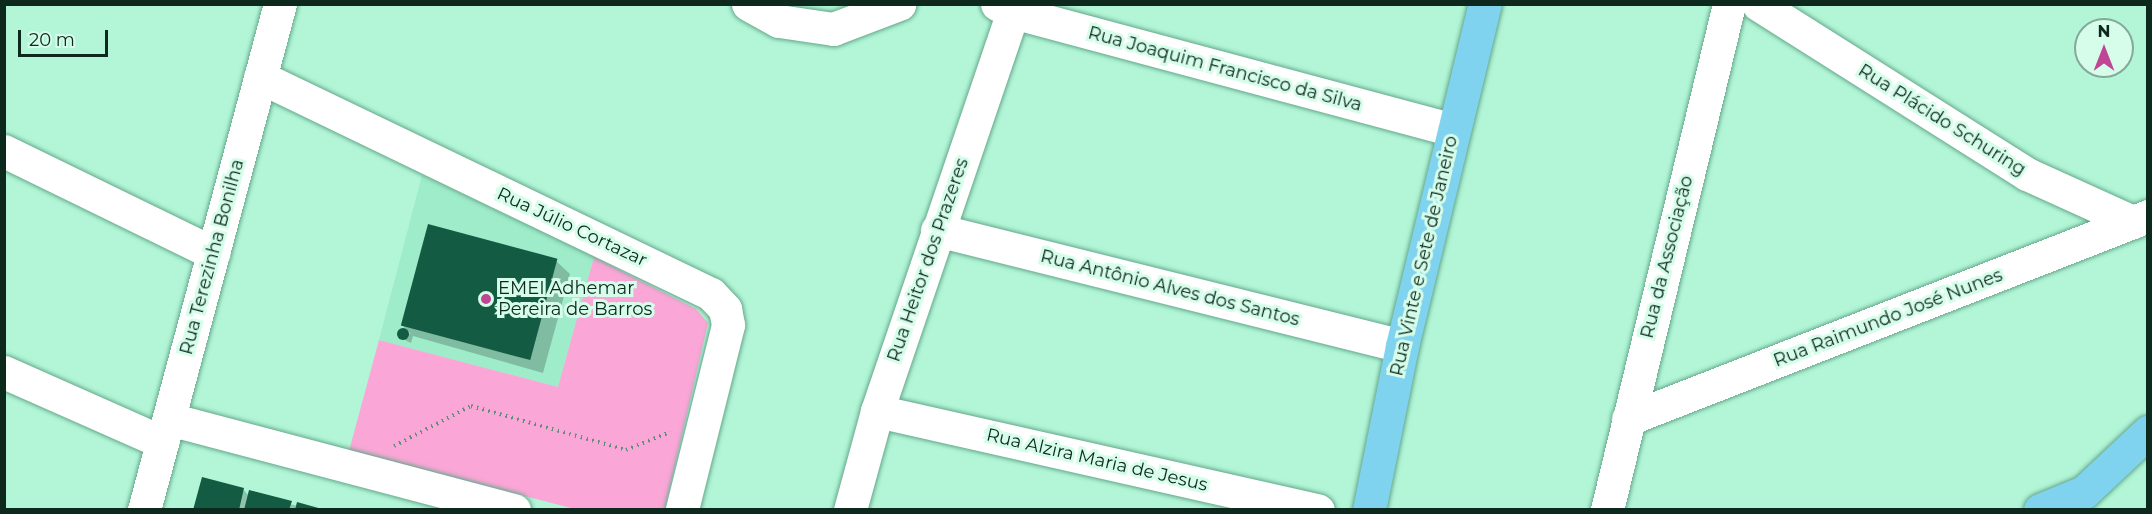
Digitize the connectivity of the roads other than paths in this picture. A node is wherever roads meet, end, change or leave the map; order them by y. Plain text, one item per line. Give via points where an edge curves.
1 (748, 4) edge
2 (899, 4) edge
3 (1485, 4) edge
4 (1729, 4) edge
5 (1758, 4) edge
6 (270, 8) edge
7 (1005, 8) edge
8 (261, 77) junction
9 (1453, 130) junction
10 (4, 151) edge
11 (2140, 219) edge
12 (937, 230) junction
13 (213, 253) junction
14 (1402, 346) junction
15 (4, 372) edge
16 (877, 411) junction
17 (1628, 419) junction
18 (166, 431) junction
19 (2148, 432) edge
20 (2088, 501) edge
21 (144, 510) edge
22 (514, 510) edge
23 (682, 510) edge
24 (850, 510) edge
25 (1318, 510) edge
26 (1369, 510) edge
27 (1607, 510) edge
28 (2040, 510) edge

1 - 2 street via 779,21 833,29
3 - 9 main road, Rua Vinte e Sete de Janeiro
4 - 17 street, Rua da Associação
5 - 11 street, Rua Plácido Schuring via 2027,174
6 - 8 street, Rua Terezinha Bonilha
7 - 9 street, Rua Joaquim Francisco da Silva
7 - 12 street, Rua Heitor dos Prazeres
8 - 13 street, Rua Terezinha Bonilha
8 - 23 street, Rua Júlio Cortazar via 711,294 725,309 728,325
9 - 14 main road, Rua Vinte e Sete de Janeiro
10 - 13 street
11 - 17 street, Rua Raimundo José Nunes
12 - 14 street, Rua Antônio Alves dos Santos
12 - 16 street, Rua Heitor dos Prazeres
13 - 18 street, Rua Terezinha Bonilha
14 - 26 main road, Rua Vinte e Sete de Janeiro
15 - 18 street
16 - 24 street, Rua Heitor dos Prazeres
16 - 25 street, Rua Alzira Maria de Jesus
17 - 27 street, Rua da Associação
18 - 21 street, Rua Terezinha Bonilha
18 - 22 street via 358,469
19 - 20 main road
20 - 28 main road

